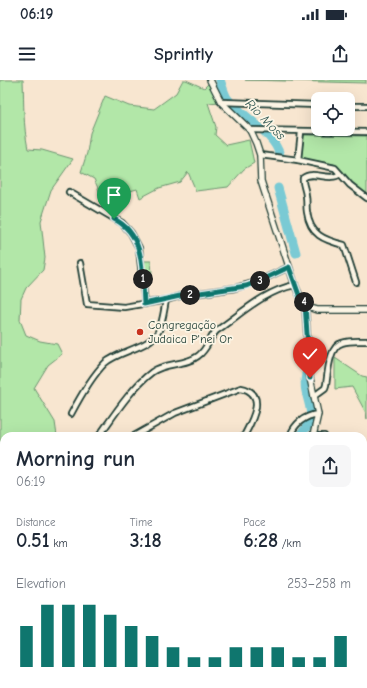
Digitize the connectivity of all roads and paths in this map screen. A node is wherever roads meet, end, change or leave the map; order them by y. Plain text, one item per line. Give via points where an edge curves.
1 (210, 80) edge
2 (221, 102) junction
3 (311, 105) edge
4 (355, 106) edge
5 (367, 106) edge
6 (250, 130) junction
7 (301, 132) junction
8 (367, 132) edge
9 (260, 155) junction
10 (298, 160) junction
11 (340, 174) junction
12 (69, 192) dead end
13 (367, 198) edge
14 (80, 263) dead end
15 (289, 267) junction
16 (356, 282) dead end
17 (295, 285) junction
18 (166, 300) junction
19 (144, 304) junction
20 (305, 304) junction
21 (367, 310) edge
22 (367, 341) edge
23 (314, 396) junction
24 (71, 414) dead end
25 (318, 414) junction
26 (102, 432) edge
27 (141, 432) edge
28 (246, 432) edge
29 (292, 432) edge
30 (314, 432) edge

1 - 2 street
2 - 3 street
2 - 6 street
4 - 5 street
6 - 7 street
6 - 9 street
7 - 8 street
7 - 10 street
9 - 10 street
9 - 15 street via 262,181
10 - 11 street via 332,167
11 - 13 street
11 - 16 street via 332,177 305,176 303,182 307,212 309,224 314,231 324,238 344,245
12 - 19 street via 122,223 131,232 139,248
14 - 19 street via 87,304 124,307
15 - 17 street
15 - 18 street via 246,286
17 - 20 street
17 - 26 street via 270,293 216,331 197,357 158,368 150,374 132,392
18 - 19 street
18 - 24 street via 162,323 155,336 106,363 98,371
20 - 21 street via 317,310
20 - 23 street via 310,378
22 - 23 street via 337,345 325,388
23 - 25 street
25 - 29 street via 309,415
25 - 30 street
27 - 28 street via 175,413 241,388 248,389 256,400 256,409

